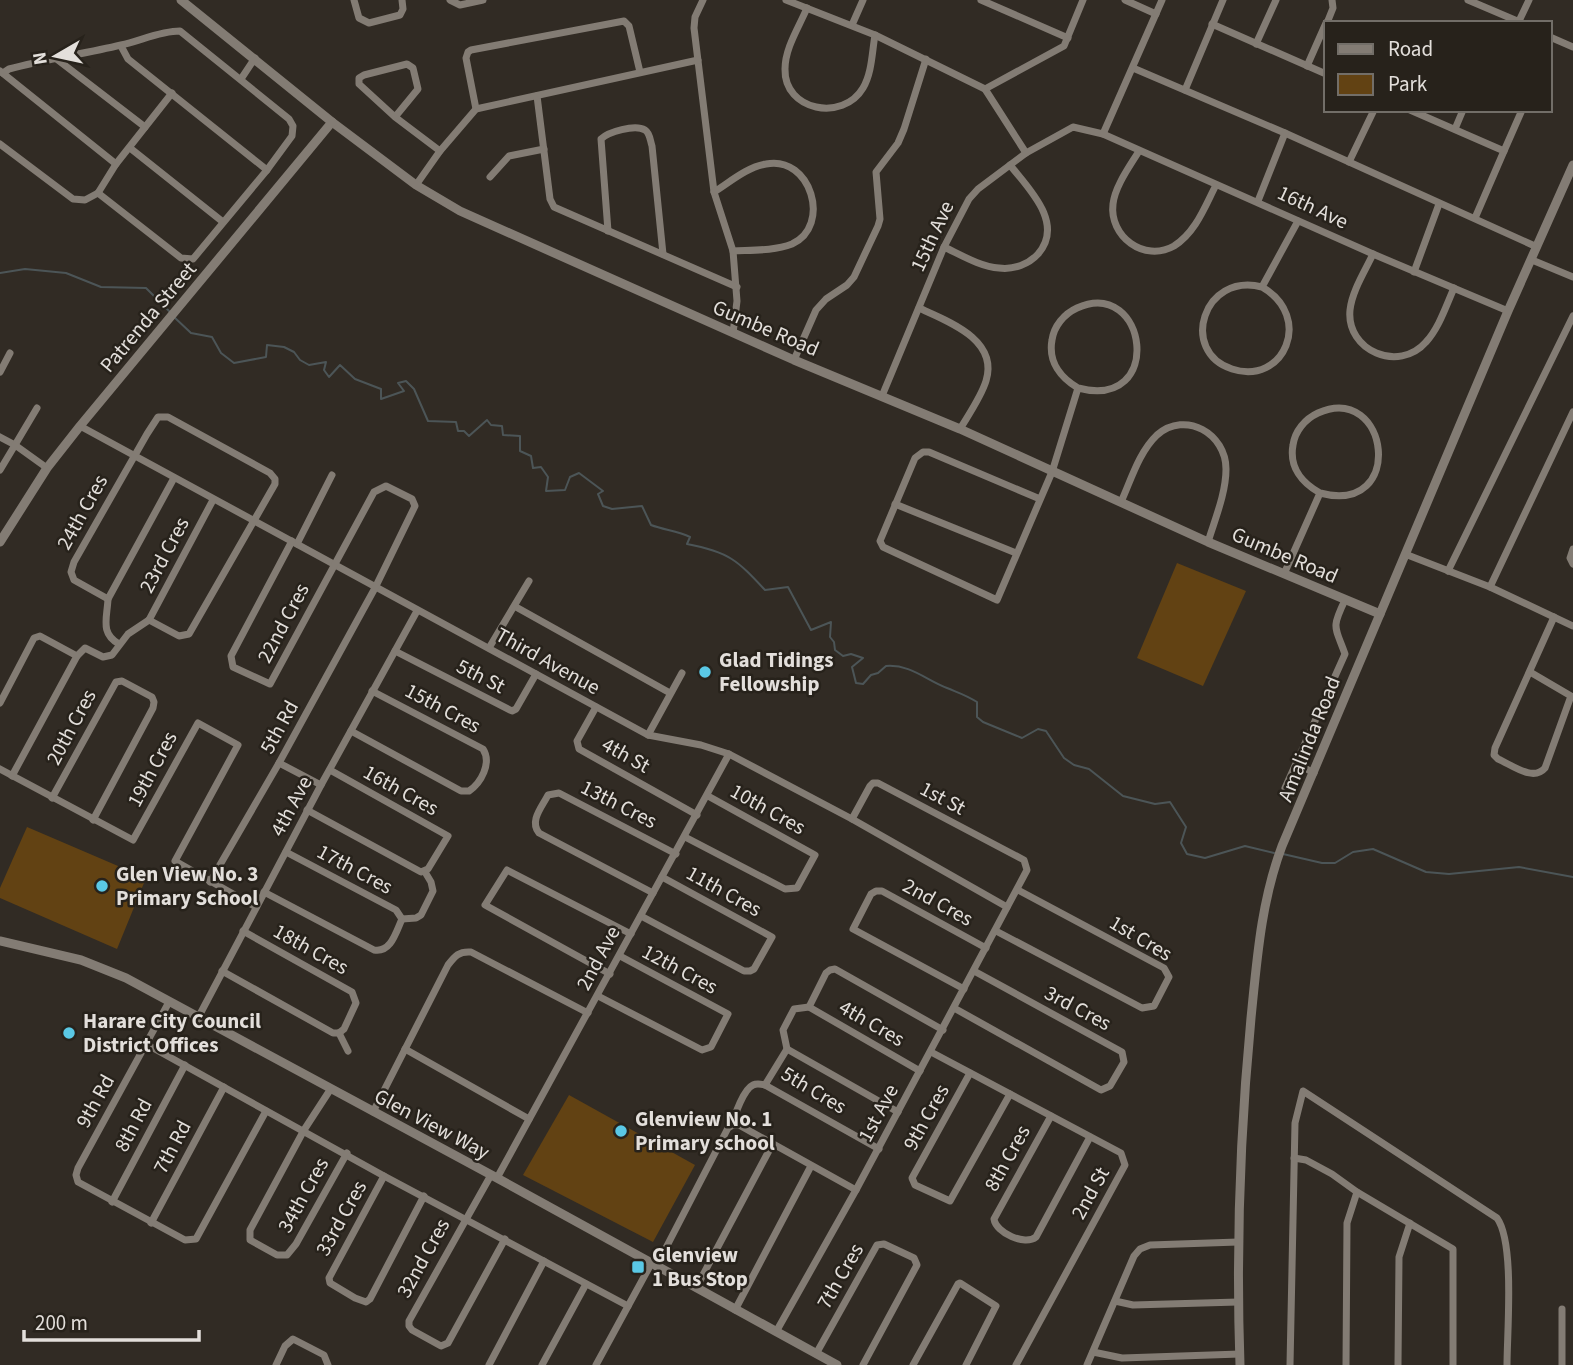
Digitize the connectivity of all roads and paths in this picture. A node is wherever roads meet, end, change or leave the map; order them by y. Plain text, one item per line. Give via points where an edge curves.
1 (181, 0) edge
2 (354, 0) edge
3 (401, 0) edge
4 (450, 0) edge
5 (483, 0) edge
6 (703, 0) edge
7 (786, 0) edge
8 (863, 0) edge
9 (981, 0) edge
10 (1083, 0) edge
11 (1125, 0) edge
12 (1162, 0) edge
13 (1223, 0) edge
14 (1276, 0) edge
15 (1332, 0) edge
16 (1468, 0) edge
17 (1529, 0) edge
18 (807, 8) junction
19 (1156, 14) junction
20 (1503, 19) edge
21 (1327, 21) edge
22 (1521, 21) edge
23 (1212, 24) junction
24 (852, 25) junction
25 (1324, 28) edge
26 (874, 35) junction
27 (1069, 38) junction
28 (1552, 38) edge
29 (1256, 44) junction
30 (121, 46) junction
31 (1573, 47) edge
32 (54, 57) junction
33 (255, 58) junction
34 (926, 59) junction
35 (698, 60) junction
36 (1307, 66) junction
37 (1133, 68) junction
38 (2, 72) edge
39 (639, 72) junction
40 (1324, 73) edge
41 (241, 79) junction
42 (985, 89) junction
43 (1185, 90) junction
44 (172, 93) junction
45 (537, 96) junction
46 (476, 109) junction
47 (1373, 112) edge
48 (1414, 112) edge
49 (1462, 112) edge
50 (1521, 112) edge
51 (396, 117) junction
52 (332, 122) junction
53 (145, 127) junction
54 (1455, 130) junction
55 (1285, 133) junction
56 (1103, 134) junction
57 (0, 144) edge
58 (130, 148) junction
59 (544, 149) junction
60 (440, 151) junction
61 (1139, 151) junction
62 (1504, 151) junction
63 (1026, 153) junction
64 (1349, 162) junction
65 (116, 164) junction
66 (1010, 165) junction
67 (1573, 165) edge
68 (267, 170) junction
69 (489, 177) dead end
70 (416, 185) junction
71 (1216, 185) junction
72 (714, 192) junction
73 (99, 193) junction
74 (1258, 201) junction
75 (1439, 204) junction
76 (1475, 218) junction
77 (1298, 221) junction
78 (223, 222) junction
79 (608, 230) junction
80 (944, 247) junction
81 (1537, 247) junction
82 (733, 251) junction
83 (663, 254) junction
84 (1373, 254) junction
85 (1532, 260) junction
86 (1414, 272) junction
87 (1573, 277) edge
88 (737, 287) junction
89 (1262, 287) junction
90 (1454, 288) junction
91 (919, 308) junction
92 (1508, 311) junction
93 (1573, 316) edge
94 (733, 333) junction
95 (10, 353) dead end
96 (794, 360) junction
97 (0, 372) edge
98 (1078, 388) junction
99 (882, 396) junction
100 (37, 408) dead end
101 (1573, 412) edge
102 (80, 426) junction
103 (960, 429) junction
104 (0, 437) edge
105 (15, 445) junction
106 (134, 455) junction
107 (47, 468) junction
108 (0, 470) edge
109 (1052, 472) junction
110 (332, 475) dead end
111 (174, 478) junction
112 (1320, 494) junction
113 (1040, 499) junction
114 (213, 500) junction
115 (1121, 502) junction
116 (895, 504) junction
117 (255, 521) junction
118 (0, 542) edge
119 (1208, 542) junction
120 (295, 543) junction
121 (1573, 549) edge
122 (1016, 553) junction
123 (1405, 554) junction
124 (334, 564) junction
125 (1573, 564) edge
126 (1447, 571) junction
127 (1284, 574) junction
128 (529, 581) dead end
129 (1490, 587) junction
130 (375, 588) junction
131 (108, 599) junction
132 (1345, 600) junction
133 (516, 607) junction
134 (417, 611) junction
135 (1380, 614) junction
136 (1554, 617) junction
137 (149, 620) junction
138 (1573, 626) edge
139 (119, 644) junction
140 (489, 649) junction
141 (395, 651) junction
142 (77, 656) junction
143 (1530, 672) junction
144 (682, 673) dead end
145 (536, 674) junction
146 (372, 691) junction
147 (670, 693) junction
148 (0, 703) edge
149 (596, 707) junction
150 (351, 731) junction
151 (648, 735) junction
152 (729, 754) junction
153 (279, 763) junction
154 (1297, 764) junction
155 (0, 769) edge
156 (330, 770) junction
157 (1314, 773) junction
158 (12, 776) junction
159 (321, 785) junction
160 (1285, 788) dead end
161 (708, 796) junction
162 (52, 798) junction
163 (307, 810) junction
164 (697, 815) junction
165 (852, 819) junction
166 (93, 820) junction
167 (685, 837) junction
168 (286, 852) junction
169 (676, 854) junction
170 (1027, 870) joint
171 (425, 872) junction
172 (663, 877) junction
173 (210, 882) junction
174 (1018, 890) junction
175 (264, 892) junction
176 (653, 893) junction
177 (256, 907) junction
178 (1007, 907) junction
179 (641, 916) junction
180 (402, 919) junction
181 (243, 931) junction
182 (996, 931) junction
183 (631, 934) junction
184 (0, 941) edge
185 (986, 948) junction
186 (620, 956) junction
187 (222, 971) junction
188 (974, 971) junction
189 (610, 974) junction
190 (964, 989) junction
191 (598, 996) junction
192 (169, 1002) junction
193 (809, 1007) junction
194 (954, 1008) junction
195 (589, 1013) junction
196 (198, 1018) junction
197 (943, 1030) junction
198 (339, 1033) junction
199 (146, 1044) junction
200 (405, 1049) junction
201 (787, 1049) junction
202 (348, 1051) dead end
203 (931, 1052) junction
204 (184, 1065) junction
205 (920, 1071) junction
206 (970, 1073) junction
207 (765, 1085) junction
208 (224, 1087) junction
209 (330, 1090) junction
210 (1010, 1094) junction
211 (266, 1111) junction
212 (373, 1112) junction
213 (898, 1112) junction
214 (1051, 1116) junction
215 (529, 1119) junction
216 (730, 1126) junction
217 (304, 1130) junction
218 (1090, 1137) junction
219 (772, 1145) junction
220 (879, 1149) junction
221 (347, 1153) junction
222 (1294, 1158) junction
223 (811, 1166) junction
224 (384, 1176) junction
225 (494, 1176) junction
226 (856, 1191) junction
227 (1357, 1192) junction
228 (424, 1196) junction
229 (112, 1202) junction
230 (465, 1218) junction
231 (151, 1223) junction
232 (1410, 1223) junction
233 (505, 1239) junction
234 (1238, 1242) junction
235 (544, 1261) junction
236 (653, 1266) junction
237 (586, 1284) junction
238 (696, 1288) junction
239 (1115, 1301) junction
240 (1238, 1302) junction
241 (628, 1306) junction
242 (1562, 1309) dead end
243 (735, 1310) junction
244 (776, 1332) junction
245 (1093, 1352) junction
246 (816, 1354) junction
247 (1240, 1354) junction
248 (276, 1365) edge
249 (328, 1365) edge
250 (489, 1365) edge
251 (542, 1365) edge
252 (596, 1365) edge
253 (837, 1365) edge
254 (863, 1365) edge
255 (913, 1365) edge
256 (965, 1365) edge
257 (1016, 1365) edge
258 (1087, 1365) edge
259 (1240, 1365) edge
260 (1290, 1365) edge
261 (1346, 1365) edge
262 (1398, 1365) edge
263 (1453, 1365) edge
264 (1507, 1365) edge
265 (1562, 1365) edge

1 - 33 street, Gumbe Road
2 - 3 street via 359,18 369,23 400,15
4 - 5 street via 460,5
6 - 35 street via 695,17
7 - 18 street
8 - 24 street
9 - 27 street
10 - 27 street
11 - 19 street
12 - 19 street
13 - 23 street
14 - 29 street
15 - 21 street
16 - 20 street
17 - 22 street
18 - 24 street
18 - 26 street via 786,57 785,71 793,93 816,108 844,106 864,87
19 - 37 street
23 - 29 street
23 - 43 street
24 - 26 street
25 - 36 street
26 - 34 street
27 - 42 street via 1060,49
28 - 31 street
29 - 36 street
30 - 32 street
30 - 41 street via 180,32
30 - 44 street via 128,59
32 - 38 street
32 - 53 street
33 - 41 street
33 - 52 street, Gumbe Road
34 - 42 street
34 - 96 street via 898,143 876,172 878,226 854,277 816,310
35 - 39 street
35 - 72 street
36 - 40 street
37 - 43 street
37 - 56 street
38 - 65 street
39 - 45 street
39 - 46 street via 624,21 471,50 466,58
41 - 68 street via 293,126 292,136
42 - 63 street
43 - 55 street
44 - 53 street
44 - 68 street
45 - 46 street
45 - 59 street
46 - 60 street
47 - 64 street
48 - 54 street
49 - 54 street
50 - 62 street
51 - 51 street via 358,82 364,75 407,64 413,68 418,89
51 - 60 street
52 - 70 street, Gumbe Road
52 - 102 street, Patrenda Street
53 - 58 street
54 - 62 street
55 - 64 street
55 - 74 street
56 - 61 street, 16th Ave
56 - 63 street, 15th Ave via 1067,128
57 - 73 street via 73,199 85,200
58 - 65 street
58 - 78 street
59 - 69 street via 509,156
59 - 79 street via 554,208
60 - 70 street
61 - 71 street, 16th Ave
61 - 71 street via 1113,203 1116,227 1136,247 1156,251 1185,237
62 - 76 street
63 - 66 street, 15th Ave
64 - 75 street
65 - 73 street
66 - 80 street, 15th Ave via 969,200
66 - 80 street via 1044,212 1047,234 1042,249 1023,265 1000,268
67 - 81 street, Amalinda Road
68 - 78 street
70 - 94 street, Gumbe Road via 506,234
71 - 74 street, 16th Ave
72 - 82 street
72 - 82 street via 770,163 796,170 810,188 812,221 800,238 783,247
73 - 78 street via 186,260 197,256
74 - 77 street, 16th Ave
75 - 76 street
75 - 86 street
76 - 81 street
77 - 84 street, 16th Ave
77 - 89 street
79 - 83 street
79 - 83 street via 601,139 607,134 644,130 652,146
80 - 91 street, 15th Ave
81 - 85 street, Amalinda Road
82 - 88 street
83 - 88 street
84 - 86 street, 16th Ave
84 - 90 street via 1350,311 1355,335 1372,352 1396,357 1419,349 1428,341
85 - 87 street
85 - 92 street, Amalinda Road
86 - 90 street, 16th Ave
88 - 94 street
89 - 89 street via 1229,288 1206,312 1206,345 1230,369 1252,372 1263,368 1273,363 1287,344 1286,311
90 - 92 street, 16th Ave
91 - 99 street, 15th Ave
91 - 103 street via 967,331 982,349 986,382
92 - 123 street, Amalinda Road
93 - 126 street
94 - 96 street, Gumbe Road
95 - 97 street
96 - 99 street, Gumbe Road
98 - 98 street via 1112,388 1135,364 1135,331 1111,307 1077,307 1054,331 1054,365
98 - 109 street
99 - 103 street, Gumbe Road
100 - 105 street
101 - 129 street
102 - 106 street, Third Avenue
102 - 107 street, Patrenda Street
103 - 109 street, Gumbe Road
104 - 105 street
105 - 107 street
105 - 108 street
106 - 111 street, Third Avenue
106 - 117 street, 24th Cres via 158,416 180,423 273,476 275,484
106 - 131 street, 24th Cres via 71,567 74,580
107 - 118 street, Patrenda Street
109 - 113 street
109 - 115 street, Gumbe Road
110 - 120 street
111 - 114 street, Third Avenue
111 - 131 street
112 - 112 street via 1353,493 1376,469 1376,436 1352,412 1319,412 1295,436 1296,470 1301,480
112 - 127 street
113 - 116 street via 923,452 915,458
113 - 122 street
114 - 117 street, Third Avenue
114 - 137 street, 23rd Cres
115 - 119 street, Gumbe Road
115 - 119 street via 1144,452 1159,433 1180,425 1203,428 1221,445 1226,469
116 - 122 street
116 - 122 street via 881,544 997,600
117 - 120 street, Third Avenue
117 - 137 street, 23rd Cres via 189,634 179,636
119 - 127 street, Gumbe Road
120 - 124 street, Third Avenue
120 - 124 street, 22nd Cres via 231,656 233,667 270,684
121 - 125 street
123 - 126 street
123 - 135 street, Amalinda Road
124 - 130 street, Third Avenue
124 - 130 street, 5th Rd via 374,492 386,486 412,499 412,514
126 - 129 street
127 - 132 street, Gumbe Road
128 - 133 street
129 - 136 street
130 - 134 street, Third Avenue
130 - 153 street, 5th Rd
131 - 139 street via 106,632
132 - 135 street, Gumbe Road
132 - 154 street via 1336,624 1345,654
133 - 140 street
133 - 147 street
134 - 140 street, Third Avenue
134 - 141 street, 4th Ave
135 - 157 street, Amalinda Road
136 - 138 street
136 - 143 street
137 - 139 street
139 - 142 street via 109,657 88,648
140 - 145 street, Third Avenue
141 - 145 street, 5th St via 510,710 516,709
141 - 146 street, 4th Ave
142 - 148 street via 40,636 34,638
142 - 158 street
143 - 143 street via 1494,755 1533,775 1545,768 1571,696
144 - 147 street
145 - 149 street, Third Avenue
146 - 150 street, 4th Ave
146 - 150 street, 15th Cres via 483,749 488,764 476,785 461,791
147 - 151 street
149 - 151 street, Third Avenue
149 - 164 street, 4th St via 577,747
150 - 156 street, 4th Ave
151 - 152 street, Third Avenue
152 - 161 street, 2nd Ave
152 - 165 street, Third Avenue
153 - 159 street
153 - 173 street, 5th Rd
154 - 157 street
154 - 160 street
155 - 158 street
156 - 159 street, 4th Ave
156 - 171 street, 16th Cres via 448,836
157 - 234 street, Amalinda Road via 1282,846 1265,903 1247,1060
158 - 162 street
159 - 163 street, 4th Ave
161 - 164 street, 2nd Ave
161 - 167 street, 10th Cres via 815,855 797,888 785,889
162 - 166 street
162 - 166 street, 20th Cres via 116,682 152,697 153,708
163 - 168 street, 4th Ave
163 - 171 street
164 - 167 street, 2nd Ave
165 - 170 street, 1st St via 870,786 878,783 1024,860
165 - 178 street, Third Avenue
166 - 173 street, 19th Cres via 135,838 198,723 238,744 175,858 177,864
167 - 169 street, 2nd Ave
168 - 175 street, 4th Ave
168 - 180 street, 17th Cres via 396,910
169 - 172 street, 2nd Ave
169 - 176 street, 13th Cres via 559,793 548,795 534,822 539,833
170 - 174 street, 1st Ave
171 - 180 street via 433,891 421,915
172 - 176 street, 2nd Ave
172 - 179 street, 11th Cres via 772,937 754,969 744,971
173 - 177 street
174 - 178 street, 1st Ave
174 - 182 street, 1st Cres via 1164,968 1169,977 1154,1006 1142,1008
175 - 177 street, 4th Ave
175 - 180 street, 17th Cres via 380,951 386,949
176 - 179 street, 2nd Ave
177 - 181 street, 4th Ave
178 - 182 street, 1st Ave
179 - 183 street, 2nd Ave
181 - 187 street, 4th Ave
181 - 198 street, 18th Cres via 352,992 356,1003
182 - 185 street, 1st Ave
183 - 186 street, 2nd Ave
183 - 189 street via 507,870 485,905
184 - 192 street, Glen View Way via 80,960
185 - 188 street, 1st Ave
185 - 190 street, 2nd Cres via 881,891 871,894 853,929
186 - 189 street, 2nd Ave
186 - 191 street, 12th Cres via 727,1014 711,1047 702,1050
187 - 196 street, 4th Ave
187 - 198 street
188 - 190 street, 1st Ave
188 - 194 street, 3rd Cres via 1122,1052 1124,1062 1110,1086 1101,1090
189 - 191 street, 2nd Ave
190 - 194 street, 1st Ave
191 - 195 street, 2nd Ave
192 - 196 street, Glen View Way
192 - 199 street, 9th Rd
193 - 197 street, 4th Cres via 826,973 835,970
193 - 201 street via 793,1009 782,1030
193 - 205 street, 4th Cres
194 - 197 street, 1st Ave
195 - 200 street via 463,952 448,965
195 - 215 street, 2nd Ave
196 - 209 street, Glen View Way
197 - 203 street, 1st Ave
198 - 202 street
199 - 204 street
199 - 229 street, 9th Rd via 76,1175 81,1185
200 - 212 street
200 - 215 street
201 - 207 street, 5th Cres
201 - 213 street, 5th Cres
203 - 205 street, 1st Ave
203 - 206 street, 2nd St
204 - 208 street
204 - 229 street, 8th Rd
205 - 213 street, 1st Ave
206 - 210 street, 2nd St
206 - 210 street, 9th Cres via 912,1178 915,1185 950,1201
207 - 216 street via 751,1086
207 - 220 street, 5th Cres
208 - 211 street
208 - 231 street, 7th Rd
209 - 212 street, Glen View Way
209 - 217 street
210 - 214 street, 2nd St
211 - 217 street
211 - 231 street via 196,1239 185,1240
212 - 225 street, Glen View Way
213 - 220 street, 1st Ave
214 - 218 street, 2nd St
214 - 218 street, 8th Cres via 994,1219 998,1228 1024,1241 1036,1237
215 - 225 street, 2nd Ave
216 - 219 street via 739,1125
216 - 236 street
217 - 221 street
217 - 221 street, 34th Cres via 250,1230 254,1244 287,1255
218 - 257 street, 2nd St via 1121,1153 1125,1165
219 - 223 street
219 - 238 street
220 - 226 street, 1st Ave
221 - 224 street
222 - 227 street via 1325,1170
222 - 260 street
222 - 264 street via 1294,1123 1303,1091 1497,1218 1508,1264
223 - 226 street
223 - 243 street
224 - 228 street
224 - 228 street, 33rd Cres via 329,1278 355,1298 370,1299
225 - 230 street, 32nd Cres
225 - 236 street, Glen View Way
226 - 244 street, 1st Ave
227 - 232 street
227 - 261 street via 1347,1223
228 - 230 street
229 - 231 street
230 - 233 street
230 - 233 street, 32nd Cres via 409,1321 412,1330 441,1346 448,1343
232 - 262 street via 1399,1257
232 - 263 street via 1453,1250
233 - 235 street
234 - 239 street via 1140,1249
234 - 240 street, Amalinda Road
235 - 237 street
235 - 250 street
236 - 238 street, Glen View Way
236 - 241 street
237 - 241 street
237 - 251 street
238 - 243 street, Glen View Way
239 - 240 street via 1133,1305
239 - 245 street
240 - 247 street, Amalinda Road
241 - 252 street
242 - 265 street
243 - 244 street, Glen View Way
244 - 246 street, Glen View Way
245 - 247 street via 1122,1359
245 - 258 street
246 - 253 street, Glen View Way
246 - 254 street, 7th Cres via 877,1245 884,1244 914,1258 917,1265
247 - 259 street, Amalinda Road
248 - 249 street via 293,1339 324,1355
255 - 256 street via 961,1283 996,1306

